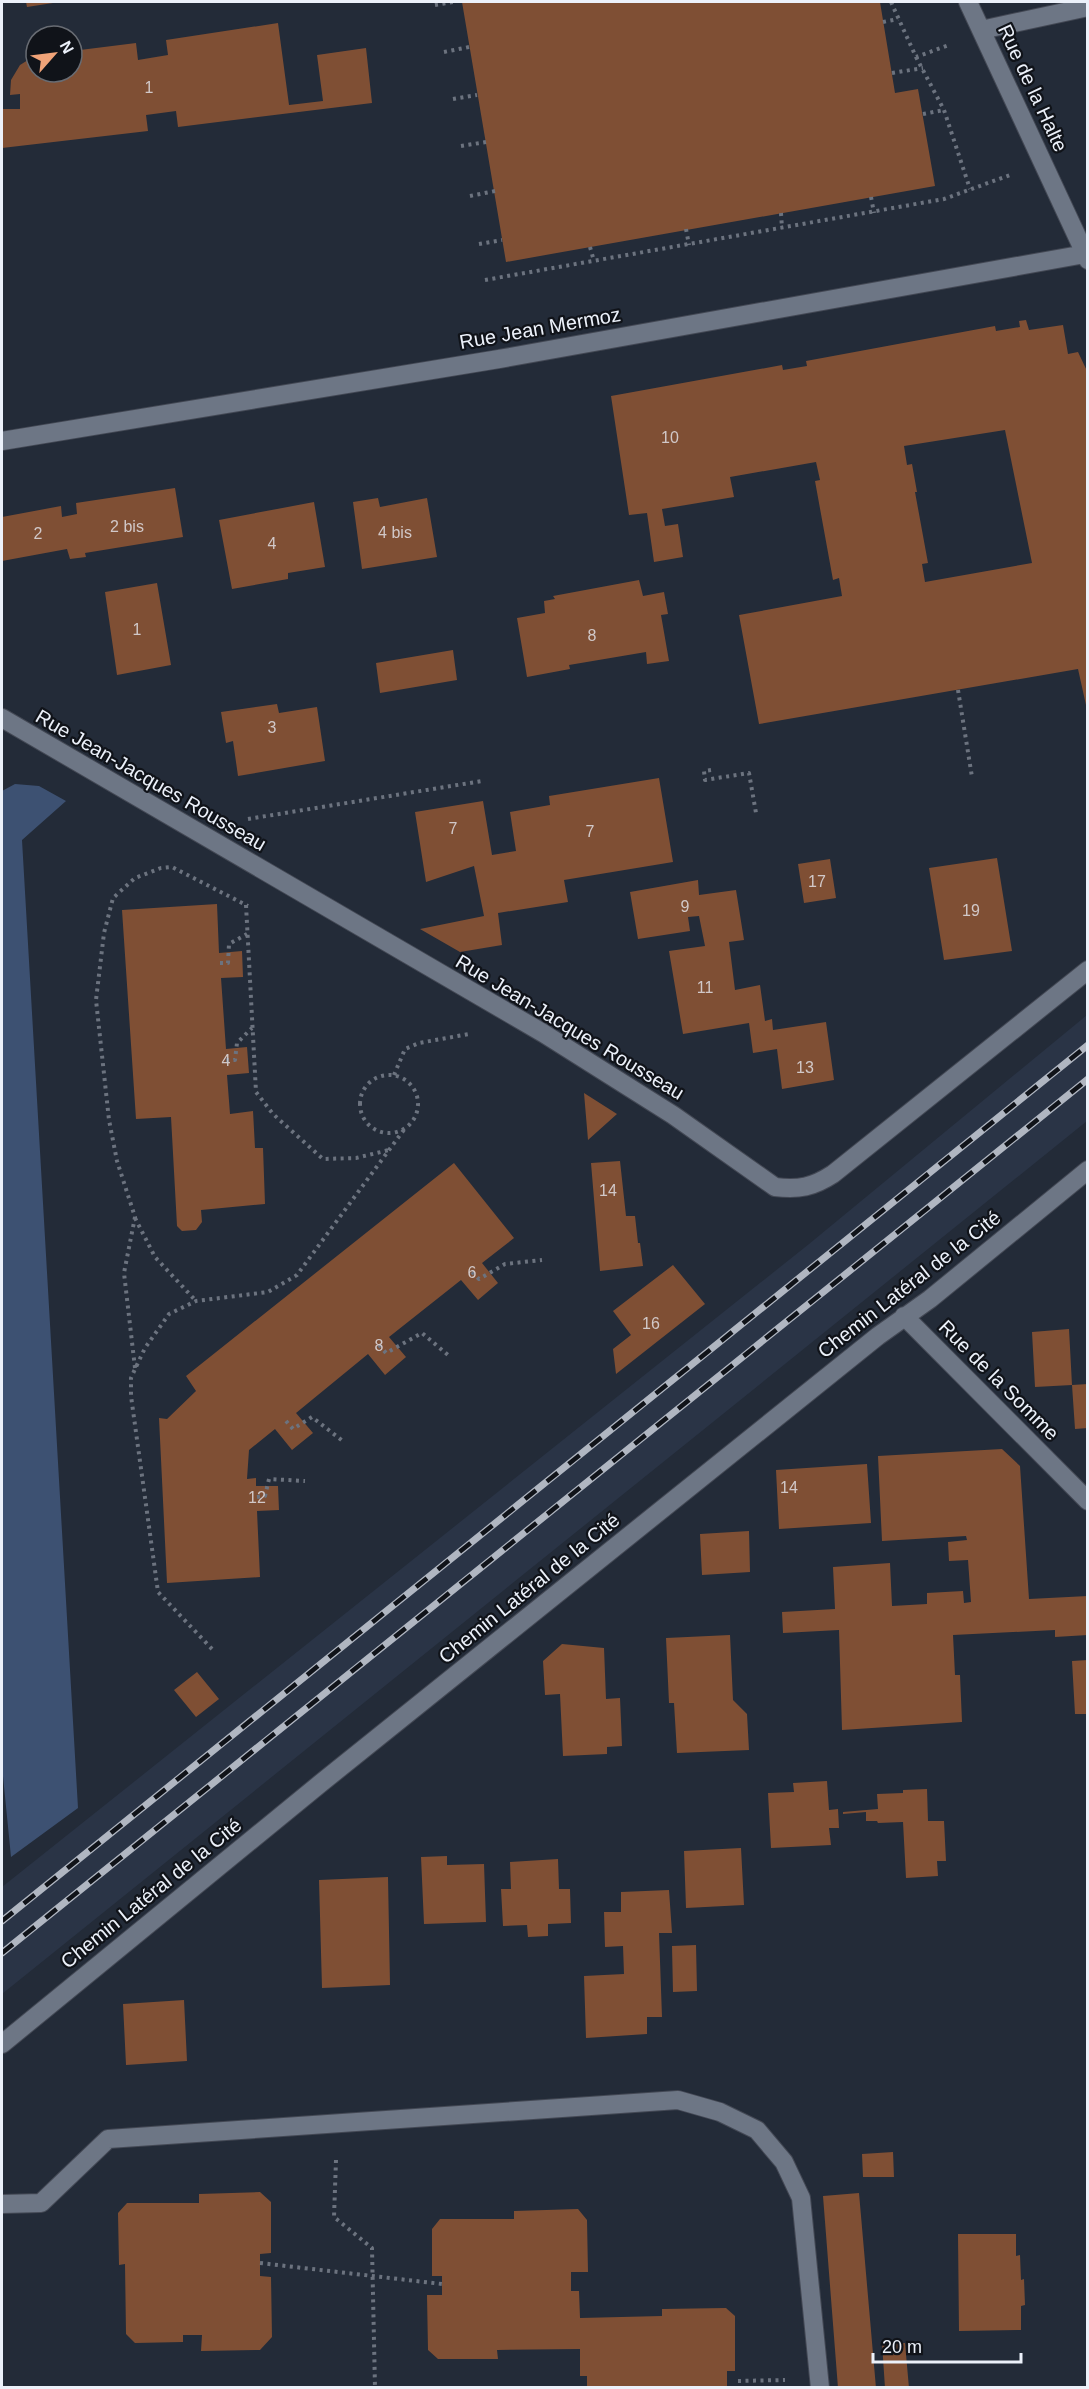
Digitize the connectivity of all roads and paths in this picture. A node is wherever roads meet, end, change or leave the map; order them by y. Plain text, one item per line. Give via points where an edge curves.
1 (453, 2) edge
2 (891, 2) edge
3 (968, 2) edge
4 (435, 5) dead end
5 (1088, 7) edge
6 (898, 19) junction
7 (883, 22) dead end
8 (981, 30) junction
9 (952, 44) dead end
10 (469, 47) dead end
11 (444, 52) dead end
12 (916, 57) junction
13 (923, 68) junction
14 (892, 73) dead end
15 (477, 94) dead end
16 (453, 99) dead end
17 (944, 110) junction
18 (922, 114) dead end
19 (486, 142) dead end
20 (461, 146) dead end
21 (1019, 172) dead end
22 (970, 189) junction
23 (495, 192) dead end
24 (470, 195) dead end
25 (871, 197) dead end
26 (781, 213) dead end
27 (874, 213) junction
28 (782, 228) junction
29 (686, 229) dead end
30 (502, 240) dead end
31 (479, 244) dead end
32 (689, 245) junction
33 (590, 247) dead end
34 (1086, 257) edge
35 (594, 261) junction
36 (485, 280) dead end
37 (2, 441) edge
38 (958, 690) dead end
39 (2, 718) edge
40 (711, 770) dead end
41 (972, 777) dead end
42 (482, 781) dead end
43 (756, 813) dead end
44 (238, 820) dead end
45 (246, 905) junction
46 (256, 909) dead end
47 (247, 934) junction
48 (220, 963) dead end
49 (1088, 970) edge
50 (252, 1028) junction
51 (470, 1034) dead end
52 (226, 1060) dead end
53 (394, 1075) junction
54 (406, 1127) junction
55 (390, 1150) junction
56 (1088, 1170) edge
57 (135, 1217) junction
58 (542, 1260) dead end
59 (472, 1272) dead end
60 (196, 1301) junction
61 (904, 1316) junction
62 (379, 1345) dead end
63 (448, 1355) dead end
64 (135, 1369) junction
65 (286, 1421) dead end
66 (344, 1442) dead end
67 (305, 1481) dead end
68 (257, 1497) dead end
69 (1088, 1501) edge
70 (212, 1649) dead end
71 (2, 2044) edge
72 (337, 2123) junction
73 (2, 2204) edge
74 (260, 2263) dead end
75 (373, 2275) junction
76 (442, 2284) dead end
77 (738, 2381) dead end
78 (820, 2384) edge
79 (375, 2388) edge

1 - 4 path
2 - 6 path
3 - 8 street, Rue de la Halte
5 - 8 street
6 - 7 path
6 - 12 path
8 - 34 street, Rue de la Halte
9 - 12 path
10 - 11 path
12 - 13 path
13 - 14 path
13 - 17 path
15 - 16 path
17 - 18 path
17 - 22 path
19 - 20 path
21 - 22 path
22 - 27 path via 944,199
23 - 24 path
25 - 27 path
26 - 28 path
27 - 28 path
28 - 32 path
29 - 32 path
30 - 31 path
32 - 35 path
33 - 35 path
34 - 37 street, Rue Jean Mermoz
35 - 36 path
38 - 41 path
39 - 49 street, Rue Jean-Jacques Rousseau via 543,1033 673,1115 775,1187 795,1190 833,1174
40 - 43 path via 704,771 705,780 749,773
42 - 44 path
45 - 46 path
45 - 47 path
45 - 57 path via 172,867 135,878 113,898 104,933 96,1000 109,1120
47 - 48 path via 229,944 228,963
47 - 50 path
50 - 52 path via 237,1043 235,1060
50 - 55 path via 256,1092 295,1134 324,1159 356,1158
51 - 53 path via 405,1049
53 - 54 path via 417,1092 417,1112
53 - 54 path via 385,1074 368,1083 361,1110 370,1126 378,1131 398,1132
54 - 55 path
55 - 60 path via 297,1275 268,1292
56 - 61 street, Chemin Latéral de la Cité
57 - 60 path via 155,1257
57 - 64 path via 124,1273
58 - 59 path via 505,1264 479,1279
60 - 64 path via 169,1314
61 - 69 street, Rue de la Somme
61 - 71 street, Chemin Latéral de la Cité
62 - 63 path via 386,1353 422,1333
64 - 70 path via 131,1396 158,1592
65 - 66 path via 293,1429 312,1417
67 - 68 path via 269,1479 265,1496
72 - 73 street via 108,2139 41,2203
72 - 75 path via 334,2217 372,2248
72 - 78 street via 678,2100 720,2112 757,2130 784,2162 801,2198
74 - 75 path
75 - 76 path
75 - 79 path
77 - 78 path

